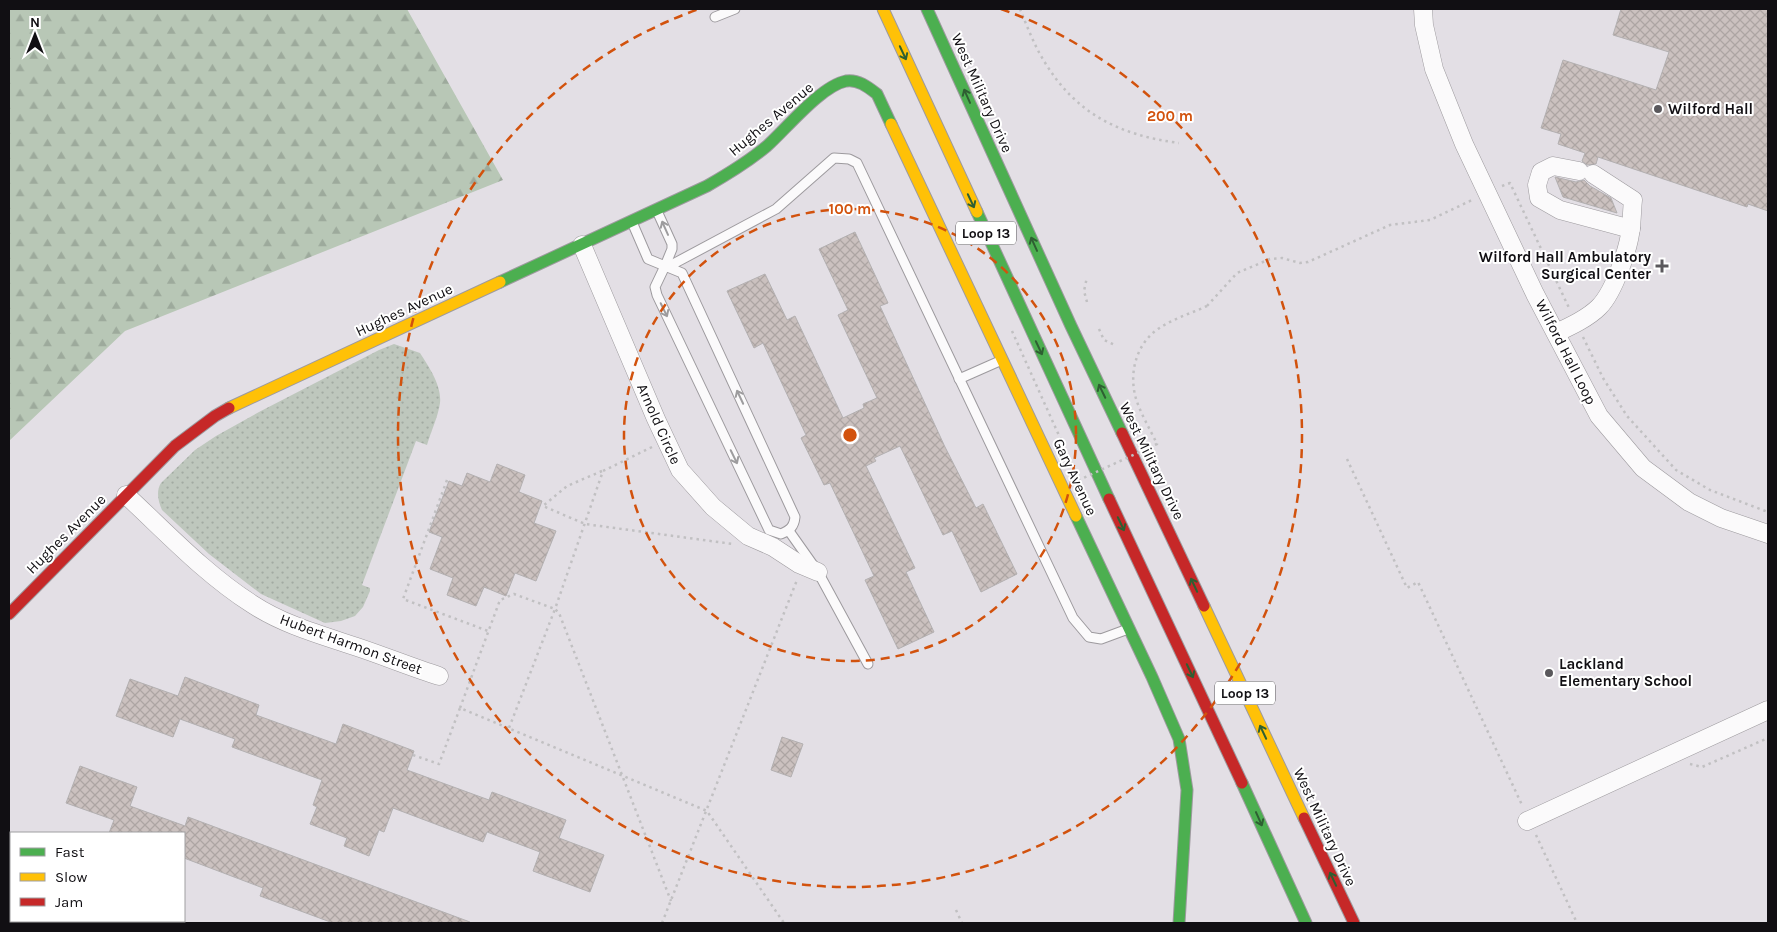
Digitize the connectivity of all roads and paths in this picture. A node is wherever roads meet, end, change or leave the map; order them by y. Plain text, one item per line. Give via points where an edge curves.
1 (735, 9) edge
2 (883, 9) edge
3 (927, 9) edge
4 (1020, 9) edge
5 (1423, 9) edge
6 (715, 17) dead end
7 (845, 81) joint
8 (1179, 143) dead end
9 (657, 210) junction
10 (632, 221) junction
11 (1631, 229) junction
12 (582, 245) junction
13 (1308, 262) dead end
14 (665, 266) junction
15 (1087, 277) dead end
16 (1087, 302) dead end
17 (1099, 330) dead end
18 (1012, 331) dead end
19 (1556, 333) junction
20 (1115, 344) dead end
21 (1003, 360) junction
22 (959, 379) junction
23 (666, 440) junction
24 (1347, 459) dead end
25 (603, 471) junction
26 (447, 480) dead end
27 (126, 495) junction
28 (765, 522) junction
29 (585, 524) junction
30 (789, 531) junction
31 (1768, 534) edge
32 (758, 541) junction
33 (818, 572) junction
34 (798, 577) dead end
35 (554, 608) junction
36 (9, 614) edge
37 (1130, 629) junction
38 (488, 631) junction
39 (868, 664) dead end
40 (439, 676) dead end
41 (460, 708) junction
42 (1768, 710) edge
43 (509, 728) junction
44 (413, 756) dead end
45 (622, 776) junction
46 (707, 811) junction
47 (1528, 821) junction
48 (671, 901) junction
49 (956, 910) dead end
50 (662, 923) edge
51 (784, 923) edge
52 (962, 923) edge
53 (1179, 923) edge
54 (1306, 923) edge
55 (1354, 923) edge
56 (1577, 923) edge

1 - 6 lane
2 -> 54 main road, Loop 13
55 -> 3 main road, West Military Drive / Loop 13 via 1070,326
4 - 8 path via 1044,61 1076,102 1101,120 1129,133
5 - 19 street, Wilford Hall Loop via 1434,69 1460,136
7 - 9 main road, Hughes Avenue via 813,102 746,162
7 - 21 main road, Gary Avenue via 860,83 877,94
9 - 10 main road, Hughes Avenue
14 -> 9 lane via 672,244
10 - 12 main road, Hughes Avenue
10 - 14 lane via 648,259
11 - 11 street via 1633,200 1586,173 1553,166 1541,172 1537,185 1539,198 1560,210
11 - 19 street via 1616,280 1608,295 1599,307
12 - 23 street, Arnold Circle
12 - 27 main road, Hughes Avenue via 236,404 175,446
13 - 18 path, bridge via 1270,259 1237,273 1207,306 1161,327 1149,337 1138,352 1133,381 1135,396 1157,444 1079,480
14 - 22 lane via 776,209 834,158 849,159 857,163
14 -> 28 lane via 655,287 657,295
30 -> 14 lane via 795,516 682,273
15 - 16 path via 1084,291
17 - 20 path via 1104,340
19 - 31 street, Wilford Hall Loop via 1599,416 1643,468 1689,502 1721,518
21 - 22 lane
21 - 37 main road, Gary Avenue
22 - 37 lane via 1073,618 1089,637 1102,639
23 - 25 path
23 - 32 street, Arnold Circle via 680,470 713,507
24 - 47 path via 1407,588 1418,582
25 - 29 path
25 - 29 path via 567,486 543,506
26 - 38 path via 403,599
27 - 36 main road, Hughes Avenue
27 - 40 street, Hubert Harmon Street via 224,586 253,605 311,633
28 - 30 lane via 769,530 781,534
28 - 32 lane
29 - 32 path via 740,545
29 - 35 path
30 - 33 lane
32 - 33 street, Arnold Circle
33 - 39 lane
34 - 46 path
35 - 38 path via 514,594 500,600
35 - 43 path
35 - 45 path via 559,612
37 - 53 main road, Gary Avenue via 1179,739 1187,790
38 - 41 path
41 - 43 path
41 - 44 path via 440,764
42 - 47 street
43 - 45 path
45 - 46 path
45 - 48 path
46 - 48 path
46 - 51 path
47 - 56 path
48 - 50 path
49 - 52 path

